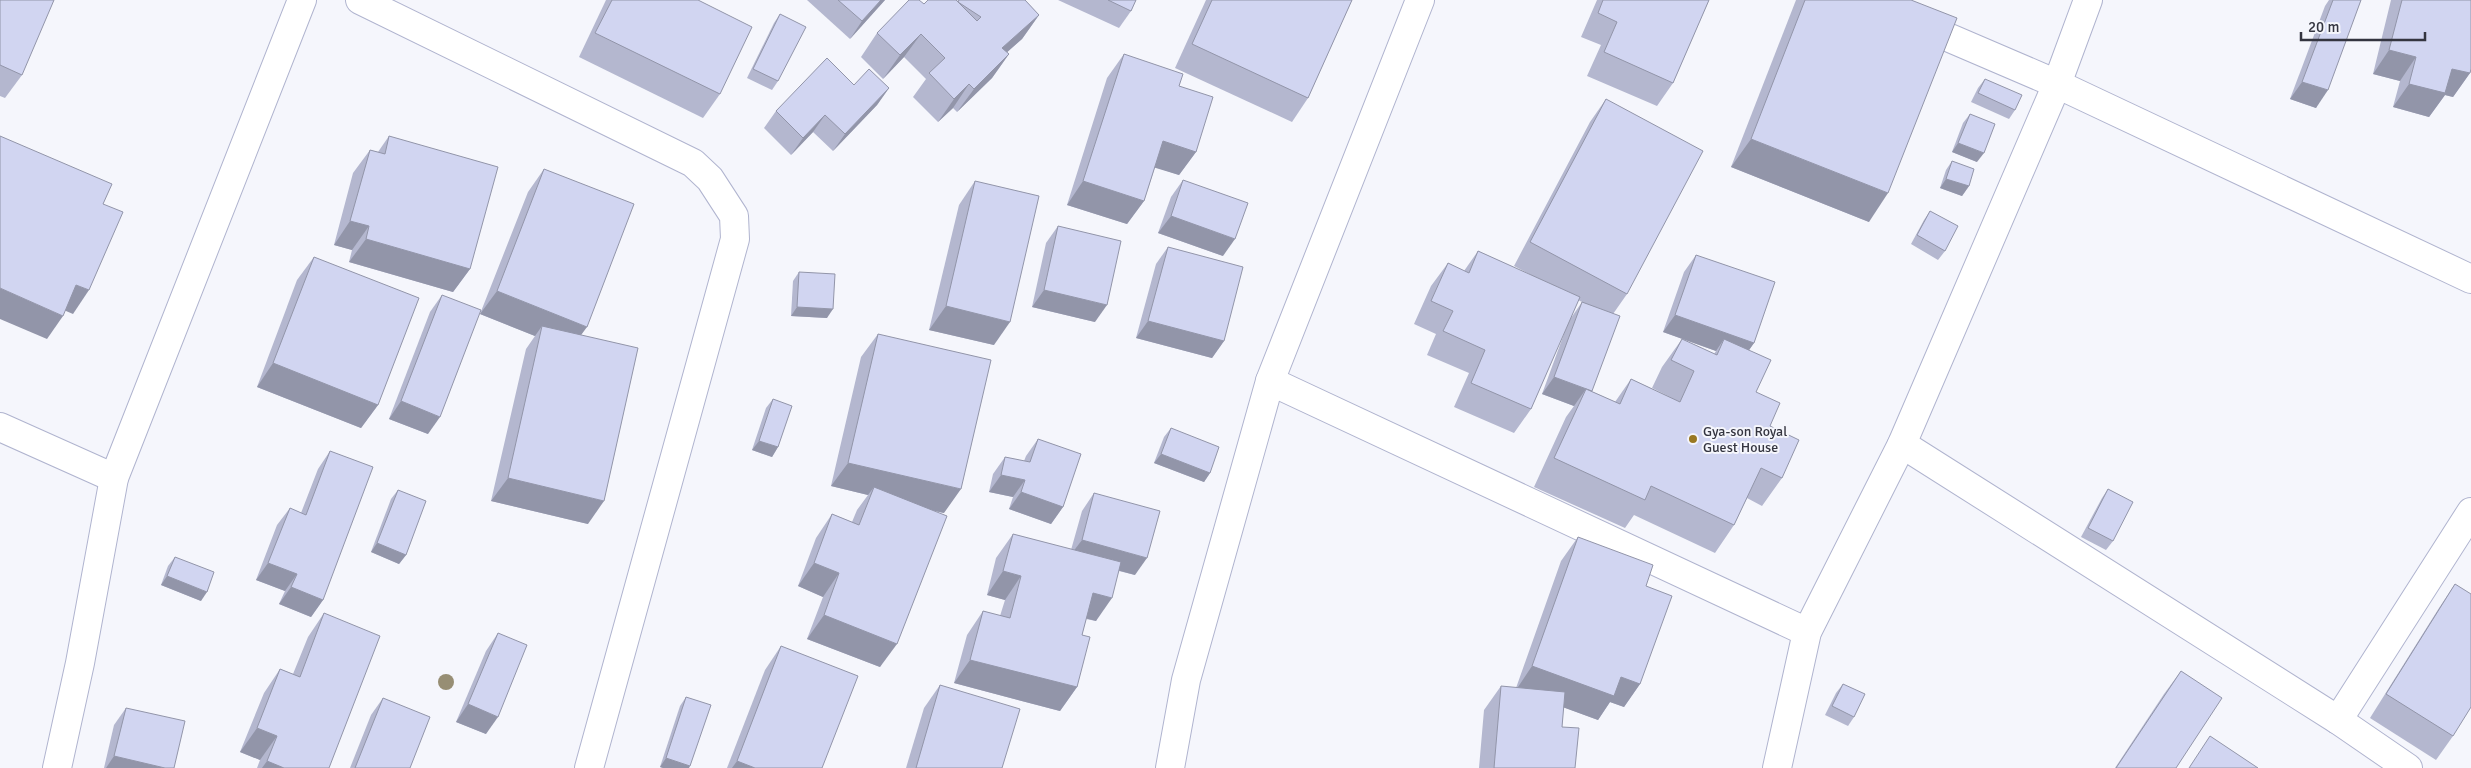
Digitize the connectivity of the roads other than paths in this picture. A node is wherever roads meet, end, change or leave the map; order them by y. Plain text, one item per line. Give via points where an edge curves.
1 (302, 0) edge
2 (360, 0) edge
3 (1420, 0) edge
4 (1861, 0) edge
5 (2088, 0) edge
6 (2057, 84) junction
7 (2471, 279) edge
8 (1270, 380) junction
9 (0, 426) edge
10 (1902, 444) junction
11 (114, 478) junction
12 (2471, 512) edge
13 (1806, 632) junction
14 (2338, 720) junction
15 (57, 768) edge
16 (589, 768) edge
17 (1170, 768) edge
18 (1777, 768) edge
19 (2408, 768) edge

1 - 11 street
2 - 16 street via 692,163 710,179 734,216 736,239
3 - 8 street
4 - 6 street
5 - 6 street
6 - 7 street
6 - 10 street
8 - 13 street
8 - 17 street via 1186,680
9 - 11 street
10 - 13 street
10 - 14 street
11 - 15 street via 80,664
12 - 14 street
13 - 18 street
14 - 19 street

